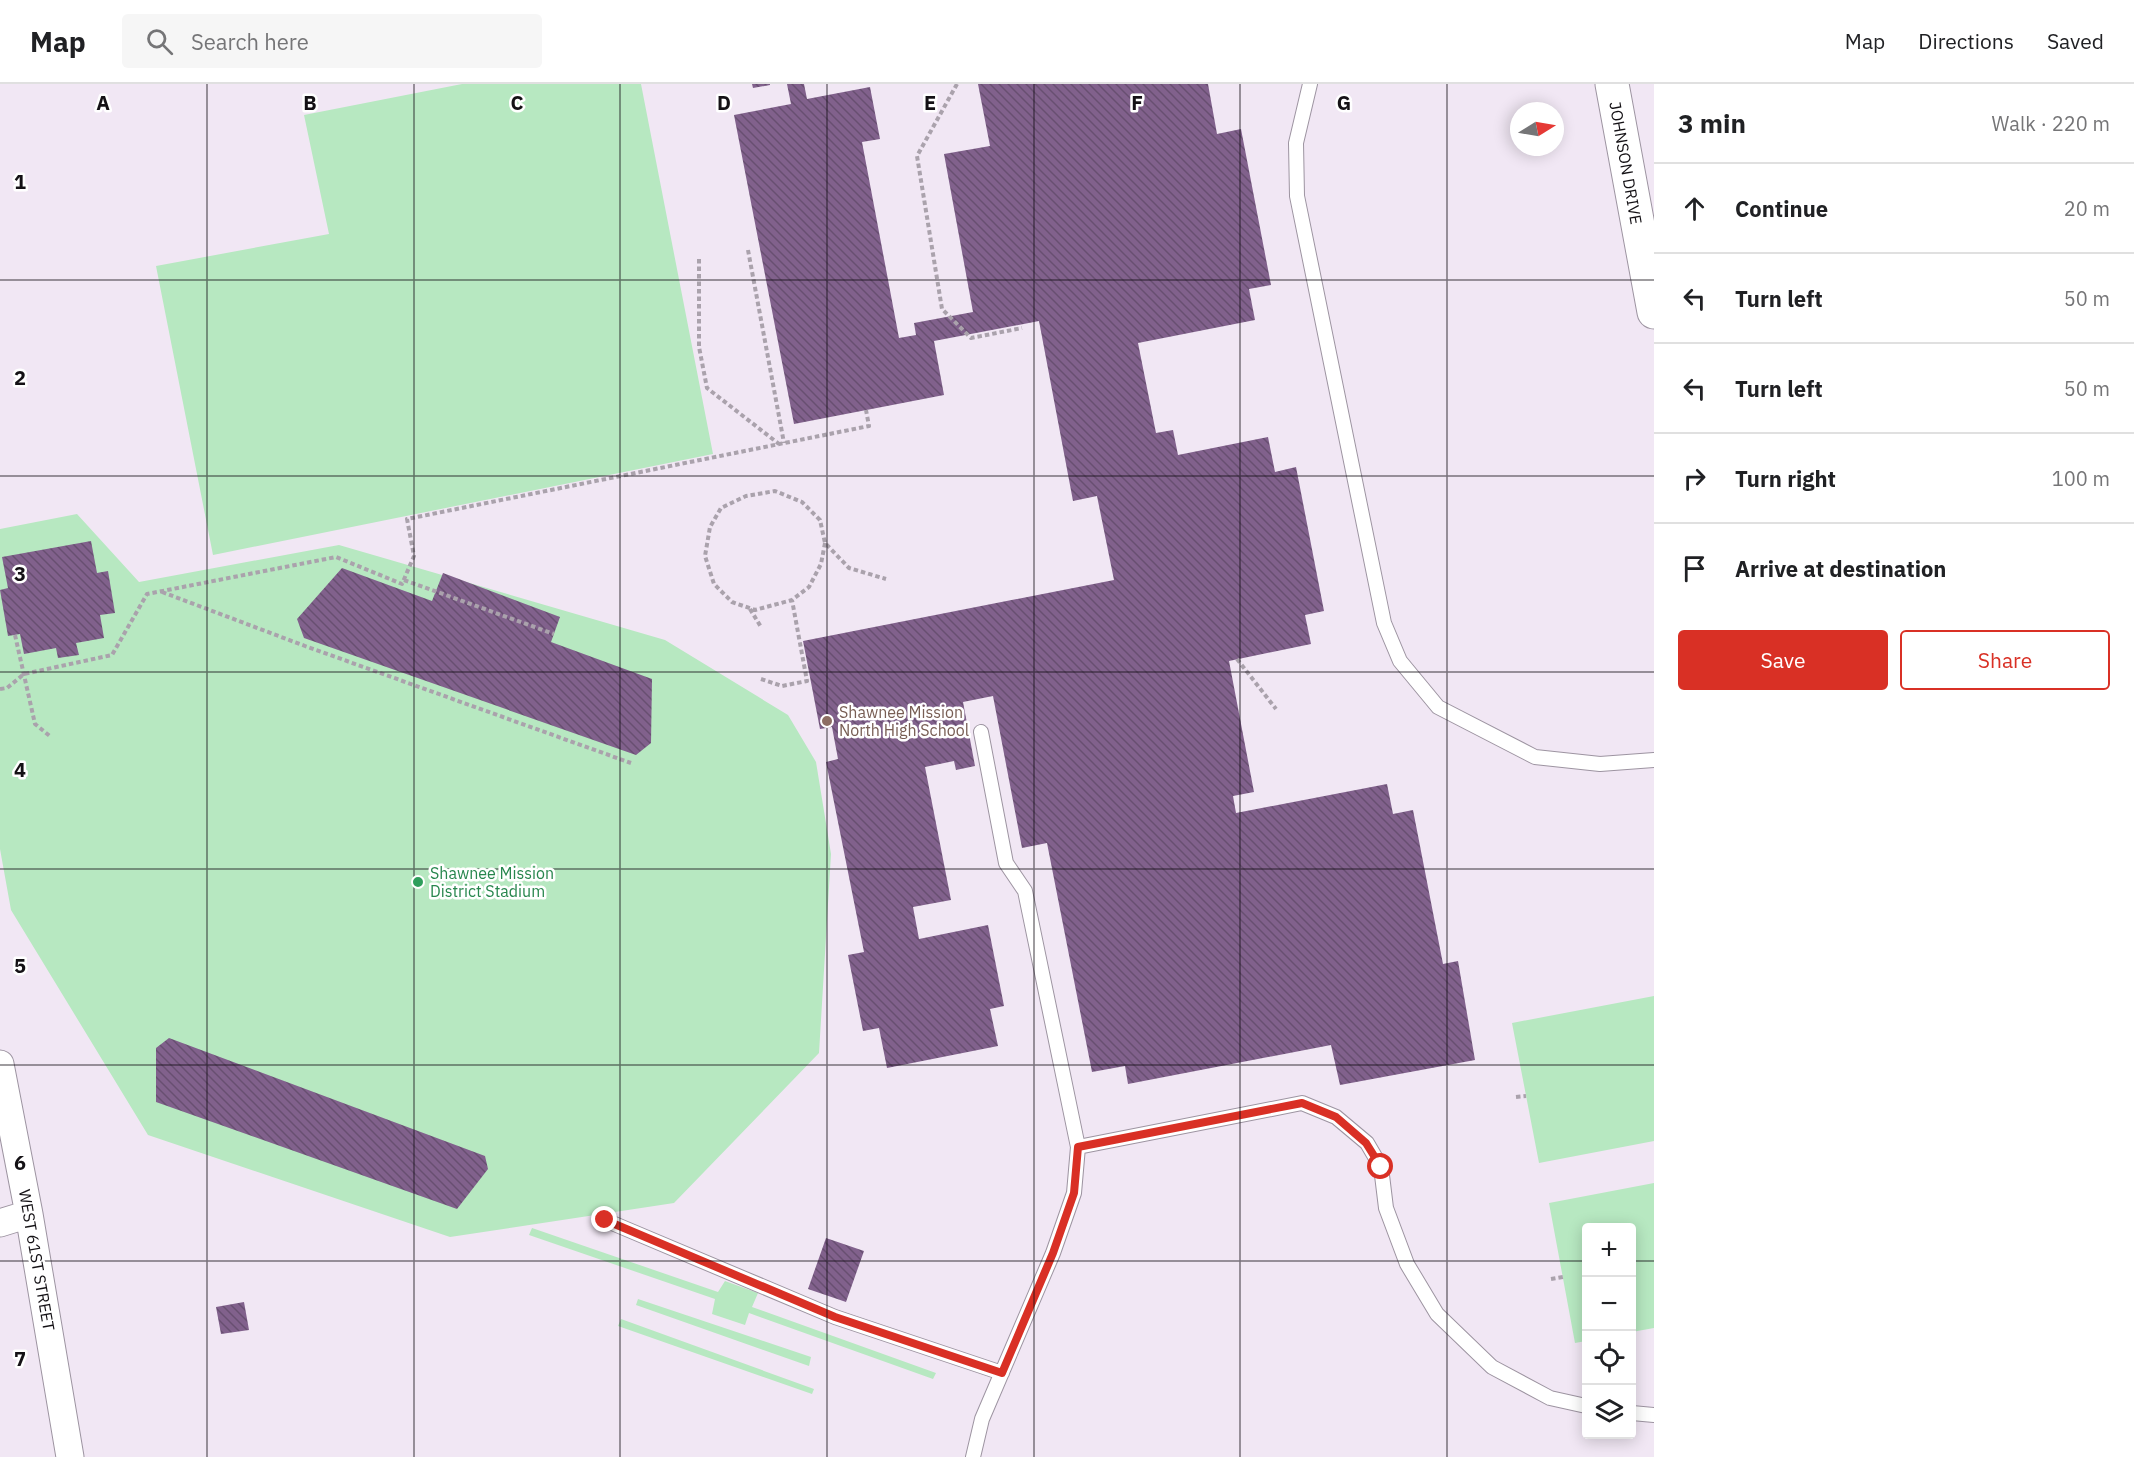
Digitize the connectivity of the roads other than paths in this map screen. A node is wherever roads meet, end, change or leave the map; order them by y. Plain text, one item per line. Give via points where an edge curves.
1 (1310, 84) edge
2 (1612, 84) edge
3 (1654, 312) edge
4 (981, 732) dead end
5 (1654, 760) edge
6 (0, 1064) edge
7 (1078, 1147) junction
8 (29, 1214) junction
9 (605, 1220) dead end
10 (0, 1223) edge
11 (1002, 1373) junction
12 (1582, 1405) edge
13 (1636, 1413) edge
14 (1654, 1415) edge
15 (70, 1457) edge
16 (973, 1457) edge

1 - 5 lane via 1296,143 1297,196 1384,623 1400,661 1438,707 1535,758 1600,764
2 - 3 main road, JOHNSON DRIVE
4 - 7 lane via 1006,862 1025,891
6 - 8 street, WEST 61ST STREET
7 - 11 lane via 1074,1193
7 - 12 lane via 1302,1103 1336,1117 1366,1143 1381,1167 1386,1208 1407,1264 1437,1314 1492,1367 1550,1398
8 - 10 street
8 - 15 street, WEST 61ST STREET
9 - 11 lane via 835,1317
11 - 16 lane via 982,1419
13 - 14 lane

